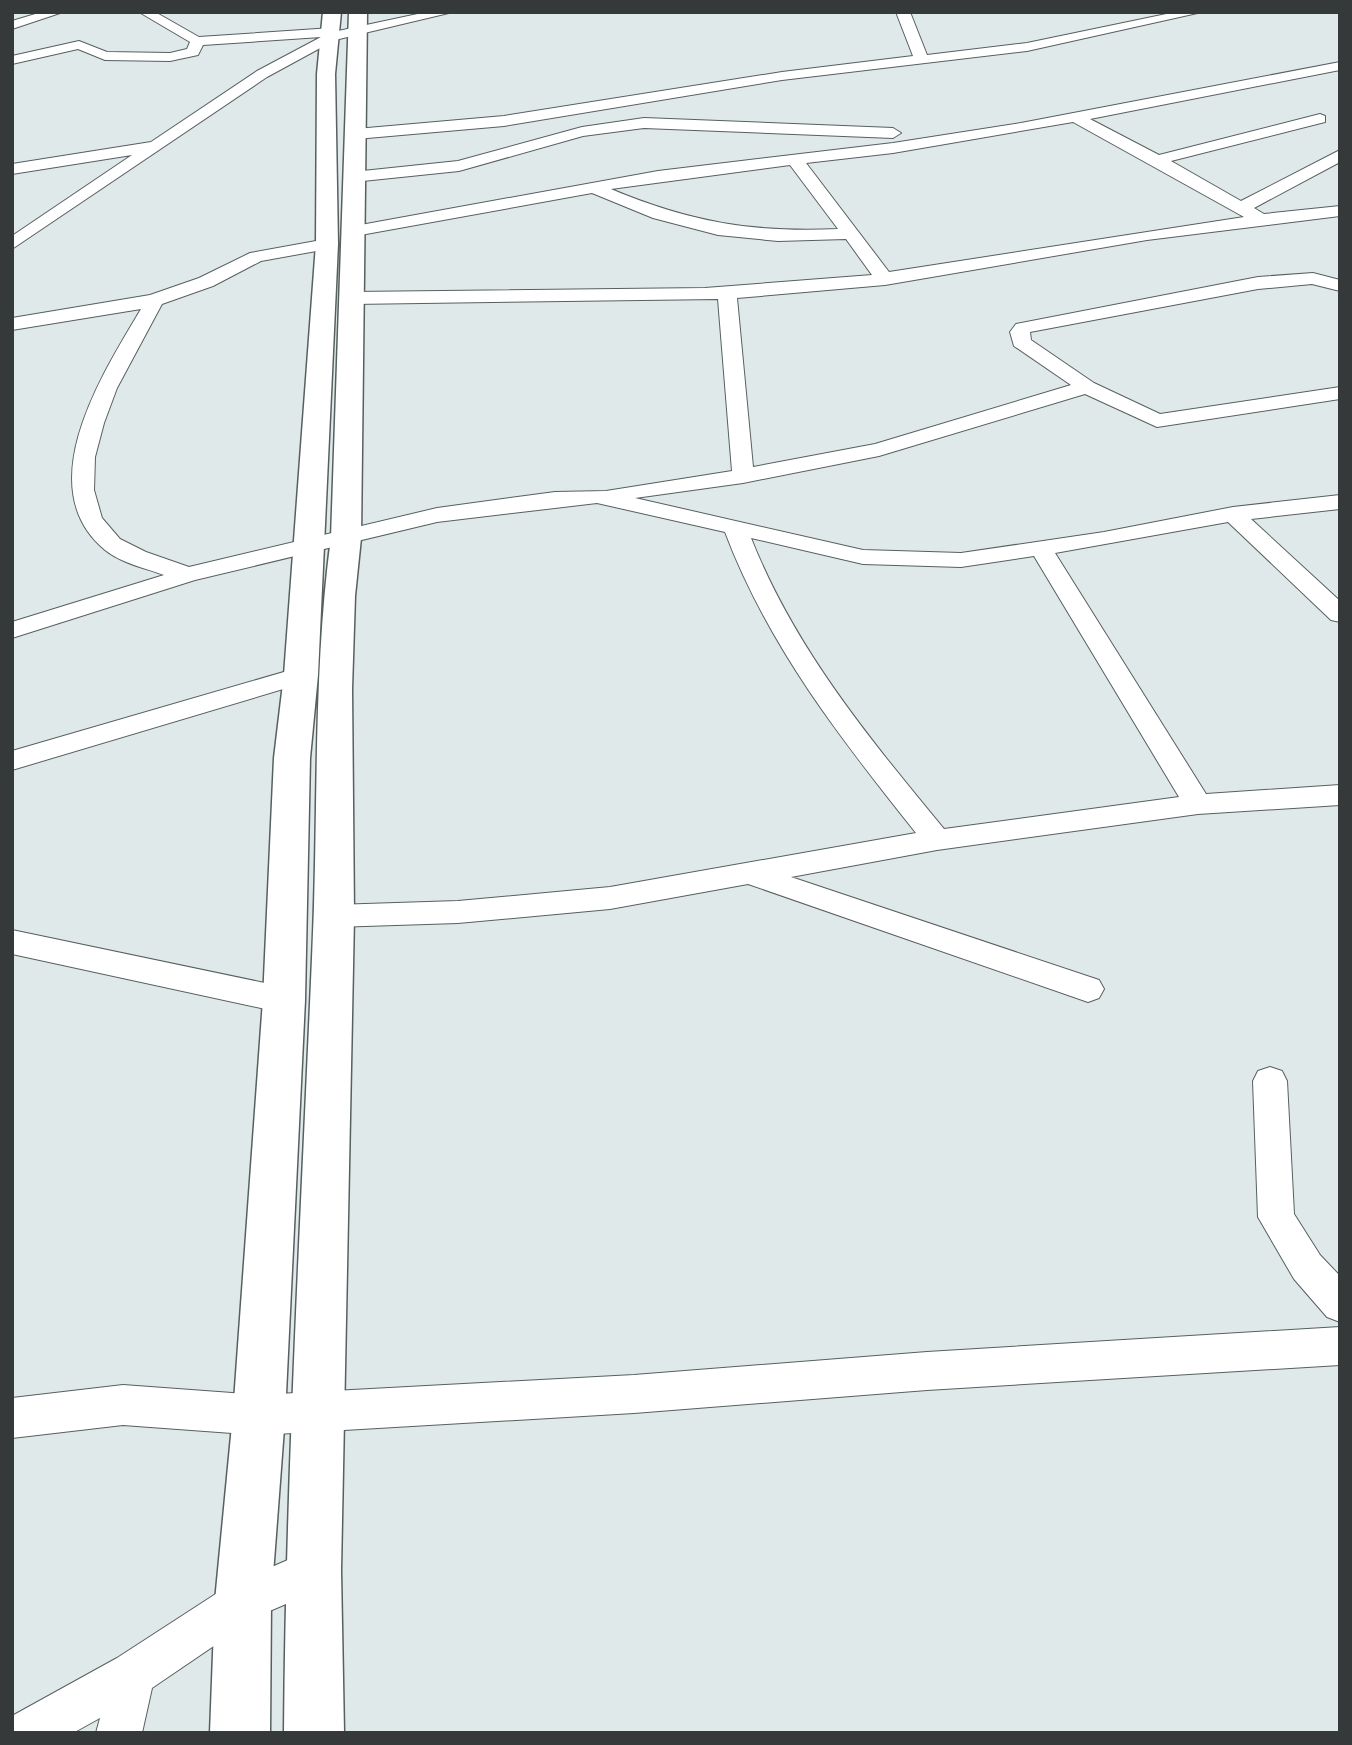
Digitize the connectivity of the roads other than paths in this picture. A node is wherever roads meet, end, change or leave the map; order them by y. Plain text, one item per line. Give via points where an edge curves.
1 (57, 12) edge
2 (180, 12) edge
3 (447, 12) edge
4 (903, 12) edge
5 (1114, 12) edge
6 (1196, 12) edge
7 (152, 15) edge
8 (1142, 23) junction
9 (12, 25) edge
10 (342, 25) edge
11 (197, 41) junction
12 (12, 60) edge
13 (922, 60) junction
14 (1338, 68) edge
15 (1076, 118) junction
16 (1320, 119) dead end
17 (1036, 125) junction
18 (356, 134) junction
19 (159, 146) junction
20 (1340, 155) edge
21 (793, 159) junction
22 (1157, 160) junction
23 (12, 169) edge
24 (345, 174) junction
25 (594, 188) junction
26 (1243, 207) junction
27 (1340, 211) edge
28 (1262, 220) junction
29 (848, 234) junction
30 (341, 237) junction
31 (13, 244) edge
32 (885, 279) junction
33 (1340, 286) edge
34 (727, 294) junction
35 (352, 298) junction
36 (155, 300) junction
37 (12, 324) edge
38 (1087, 387) junction
39 (1340, 393) edge
40 (743, 476) junction
41 (597, 496) junction
42 (1340, 502) edge
43 (1233, 514) junction
44 (734, 527) junction
45 (346, 538) junction
46 (309, 544) junction
47 (1041, 549) junction
48 (187, 575) junction
49 (1340, 615) edge
50 (12, 631) edge
51 (301, 675) junction
52 (12, 761) edge
53 (1340, 795) edge
54 (1198, 804) junction
55 (937, 840) junction
56 (747, 873) junction
57 (334, 916) junction
58 (12, 942) edge
59 (1088, 989) dead end
60 (284, 1000) junction
61 (1270, 1081) dead end
62 (1340, 1304) edge
63 (1340, 1346) edge
64 (318, 1411) junction
65 (259, 1415) junction
66 (12, 1418) edge
67 (313, 1571) junction
68 (243, 1601) junction
69 (133, 1674) junction
70 (27, 1733) edge
71 (119, 1733) edge
72 (240, 1733) edge
73 (314, 1733) edge

1 - 9 street
2 - 7 street
3 - 10 street
4 - 13 street
5 - 8 street
6 - 8 street
7 - 11 street
8 - 13 street via 1027,47
10 - 11 street
10 - 18 street
10 - 19 street via 244,84
10 - 24 street via 326,74
11 - 12 street via 193,52 180,57 106,56 79,45
13 - 18 street via 782,76 504,121
14 - 15 street
15 - 17 street
15 - 22 street
16 - 22 street
17 - 21 street
17 - 24 street via 991,123 909,133 644,123 582,132 459,166
18 - 24 street
19 - 23 street
19 - 31 street
20 - 26 street
21 - 25 street
21 - 29 street
22 - 26 street
24 - 30 street
25 - 29 street via 653,214 730,233
25 - 30 street
26 - 28 street
27 - 28 street
28 - 32 street
29 - 32 street
30 - 35 street
30 - 36 street via 256,257
30 - 46 street
32 - 34 street
33 - 38 street via 1313,278 1258,283 1023,328 1021,342
34 - 35 street
34 - 40 street
35 - 45 street
36 - 37 street
36 - 48 street via 94,413 81,491 88,514 112,545
38 - 39 street via 1157,421
38 - 40 street via 923,440
40 - 41 street
41 - 44 street
41 - 45 street via 436,515
42 - 43 street
43 - 47 street
43 - 49 street
44 - 47 street via 863,557 961,560
44 - 55 street via 760,594 792,650 835,713
45 - 46 street
45 - 57 street via 336,677
46 - 48 street
46 - 51 street
47 - 54 street
48 - 50 street
51 - 52 street
51 - 60 street via 292,758
53 - 54 street
54 - 55 street
55 - 56 street
56 - 57 street via 610,898 458,912
56 - 59 street
57 - 64 street
58 - 60 street
60 - 65 street
61 - 62 street via 1276,1217 1307,1267
63 - 64 street
64 - 65 street
64 - 67 street
65 - 66 street via 123,1405
65 - 68 street
67 - 68 street
67 - 73 street
68 - 69 street
68 - 72 street
69 - 70 street
69 - 71 street

